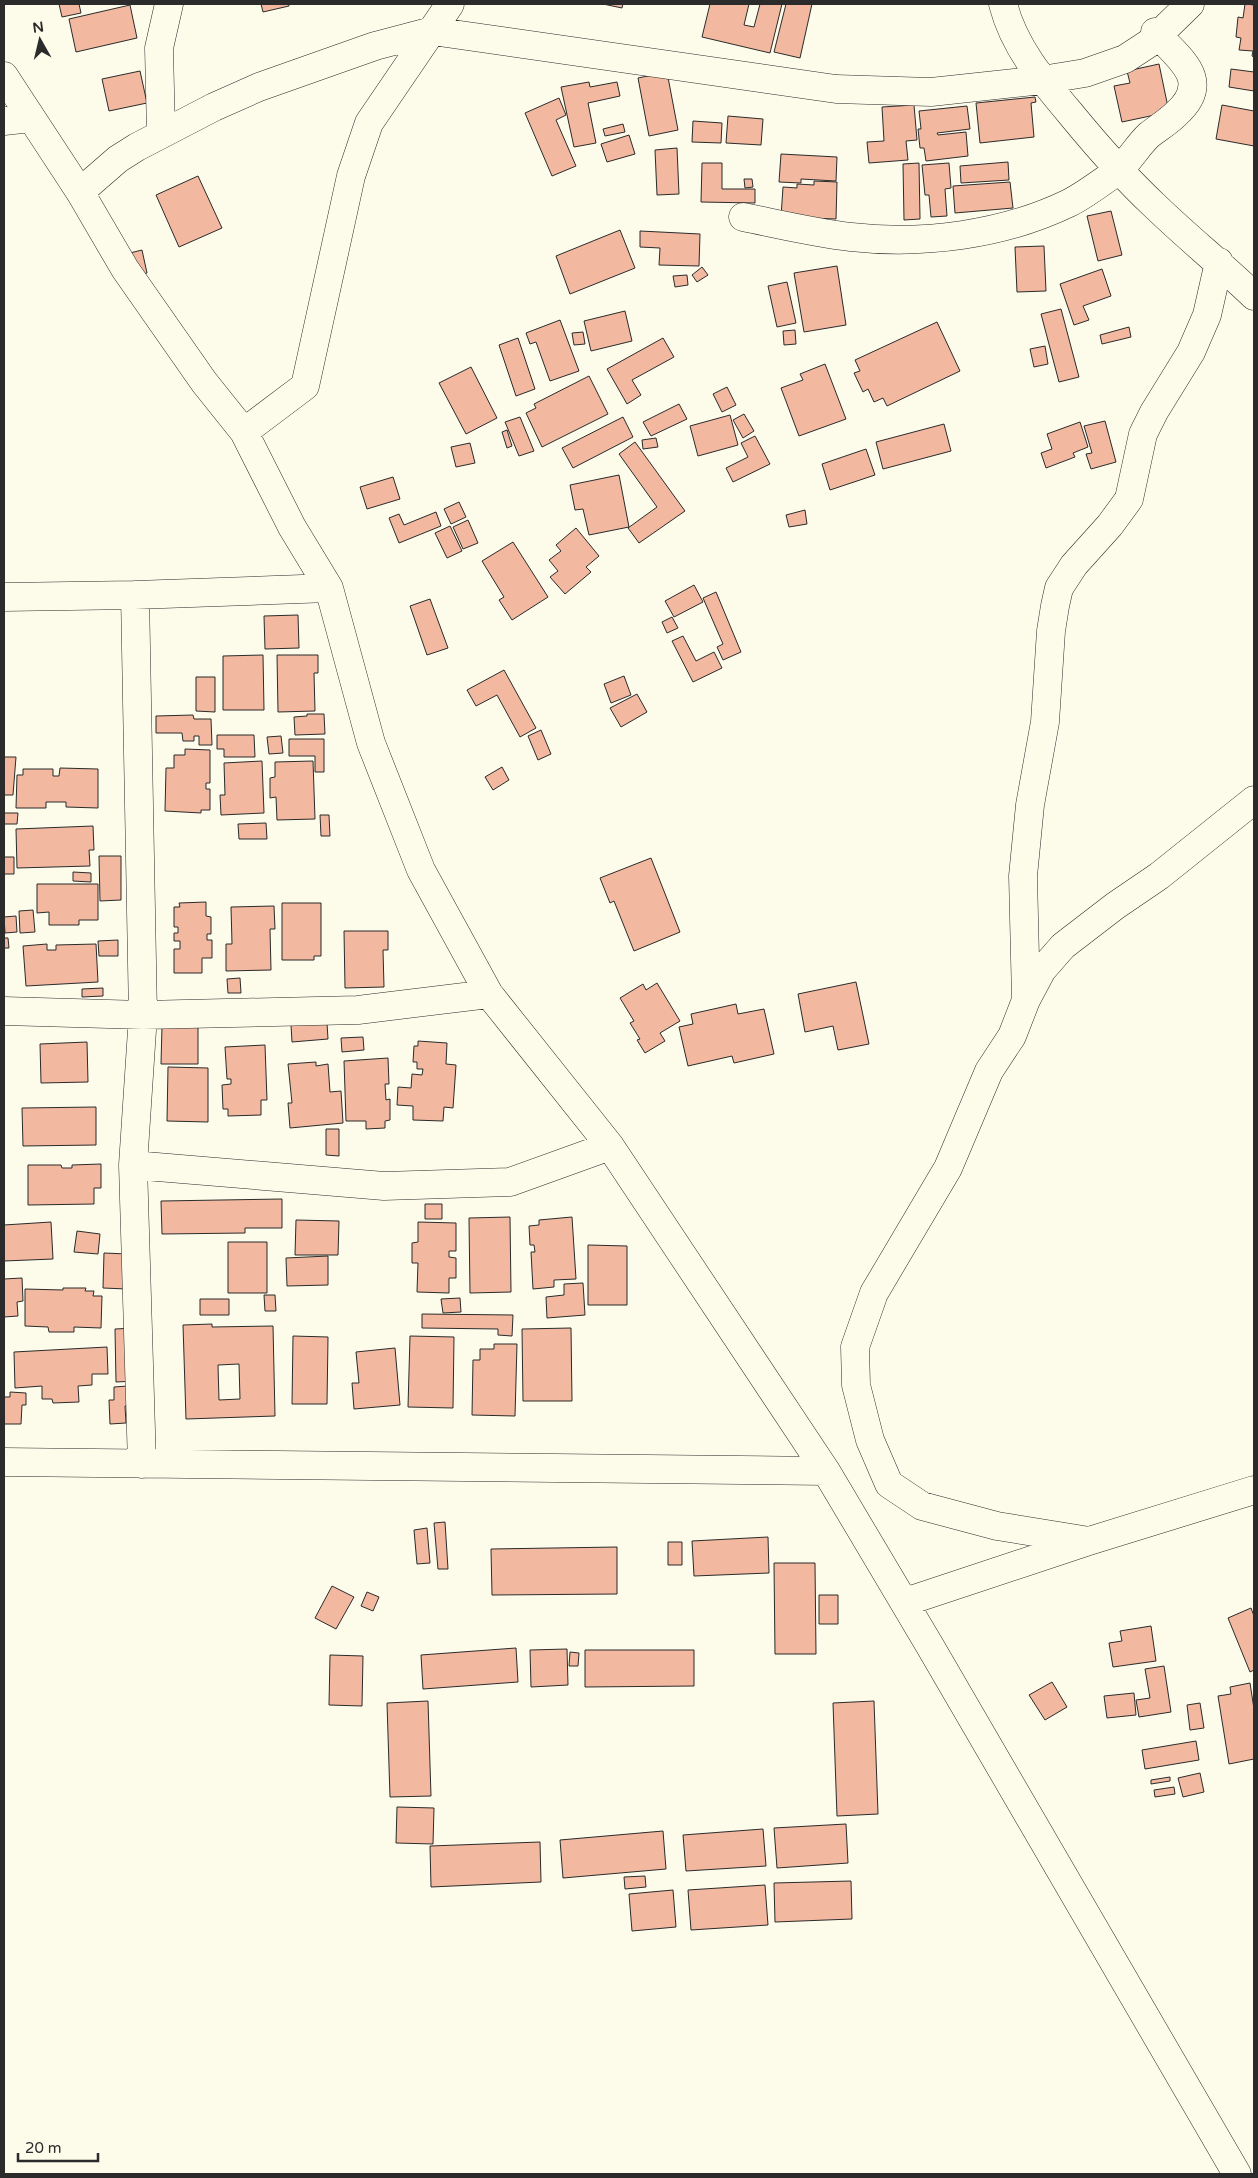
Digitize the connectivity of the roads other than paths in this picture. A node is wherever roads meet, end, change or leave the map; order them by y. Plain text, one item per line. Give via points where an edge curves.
1 (169, 4) edge
2 (450, 4) edge
3 (1003, 4) edge
4 (1190, 4) edge
5 (432, 31) junction
6 (1156, 34) junction
7 (4, 76) edge
8 (1042, 80) junction
9 (31, 118) junction
10 (4, 121) edge
11 (161, 133) junction
12 (1118, 170) junction
13 (80, 192) junction
14 (743, 217) dead end
15 (1218, 262) junction
16 (1254, 296) edge
17 (244, 432) junction
18 (329, 588) junction
19 (135, 595) junction
20 (4, 597) edge
21 (1254, 800) edge
22 (489, 994) junction
23 (1026, 1000) junction
24 (4, 1011) edge
25 (142, 1015) junction
26 (610, 1146) junction
27 (134, 1165) junction
28 (4, 1462) edge
29 (142, 1464) junction
30 (826, 1471) junction
31 (1254, 1490) edge
32 (1089, 1541) junction
33 (904, 1602) junction
34 (1237, 2174) edge

1 - 11 street via 159,48
2 - 5 street
3 - 8 street via 1019,44
4 - 6 street
5 - 8 street via 836,89 931,92
5 - 11 street via 375,46 259,87
5 - 17 street via 369,123 351,176 304,386
6 - 8 street via 1151,42 1125,59 1085,72
6 - 12 street via 1191,72 1190,97 1177,114 1148,136
7 - 9 street
8 - 12 street
9 - 10 street
9 - 13 street
11 - 13 street via 118,160
12 - 14 street via 1069,202 1016,223 947,238 887,240 850,237
12 - 15 street
13 - 17 street via 125,269 204,382
15 - 16 street
15 - 23 street via 1207,315 1191,352 1143,434 1129,499 1074,565 1059,588 1054,606 1045,722 1030,805 1023,876
17 - 18 street via 292,527
18 - 19 street
18 - 22 street via 374,752 421,870
19 - 20 street
19 - 25 street
21 - 23 street via 1063,946 1042,970
22 - 25 street via 358,1010
22 - 26 street
23 - 32 street via 1012,1036 989,1071 948,1168 874,1293 855,1347 856,1385 870,1440 889,1484 922,1506 997,1526
24 - 25 street
25 - 27 street
26 - 27 street via 510,1182 384,1186
26 - 30 street
27 - 29 street
28 - 29 street
29 - 30 street
30 - 33 street
31 - 32 street
32 - 33 street
33 - 34 street

